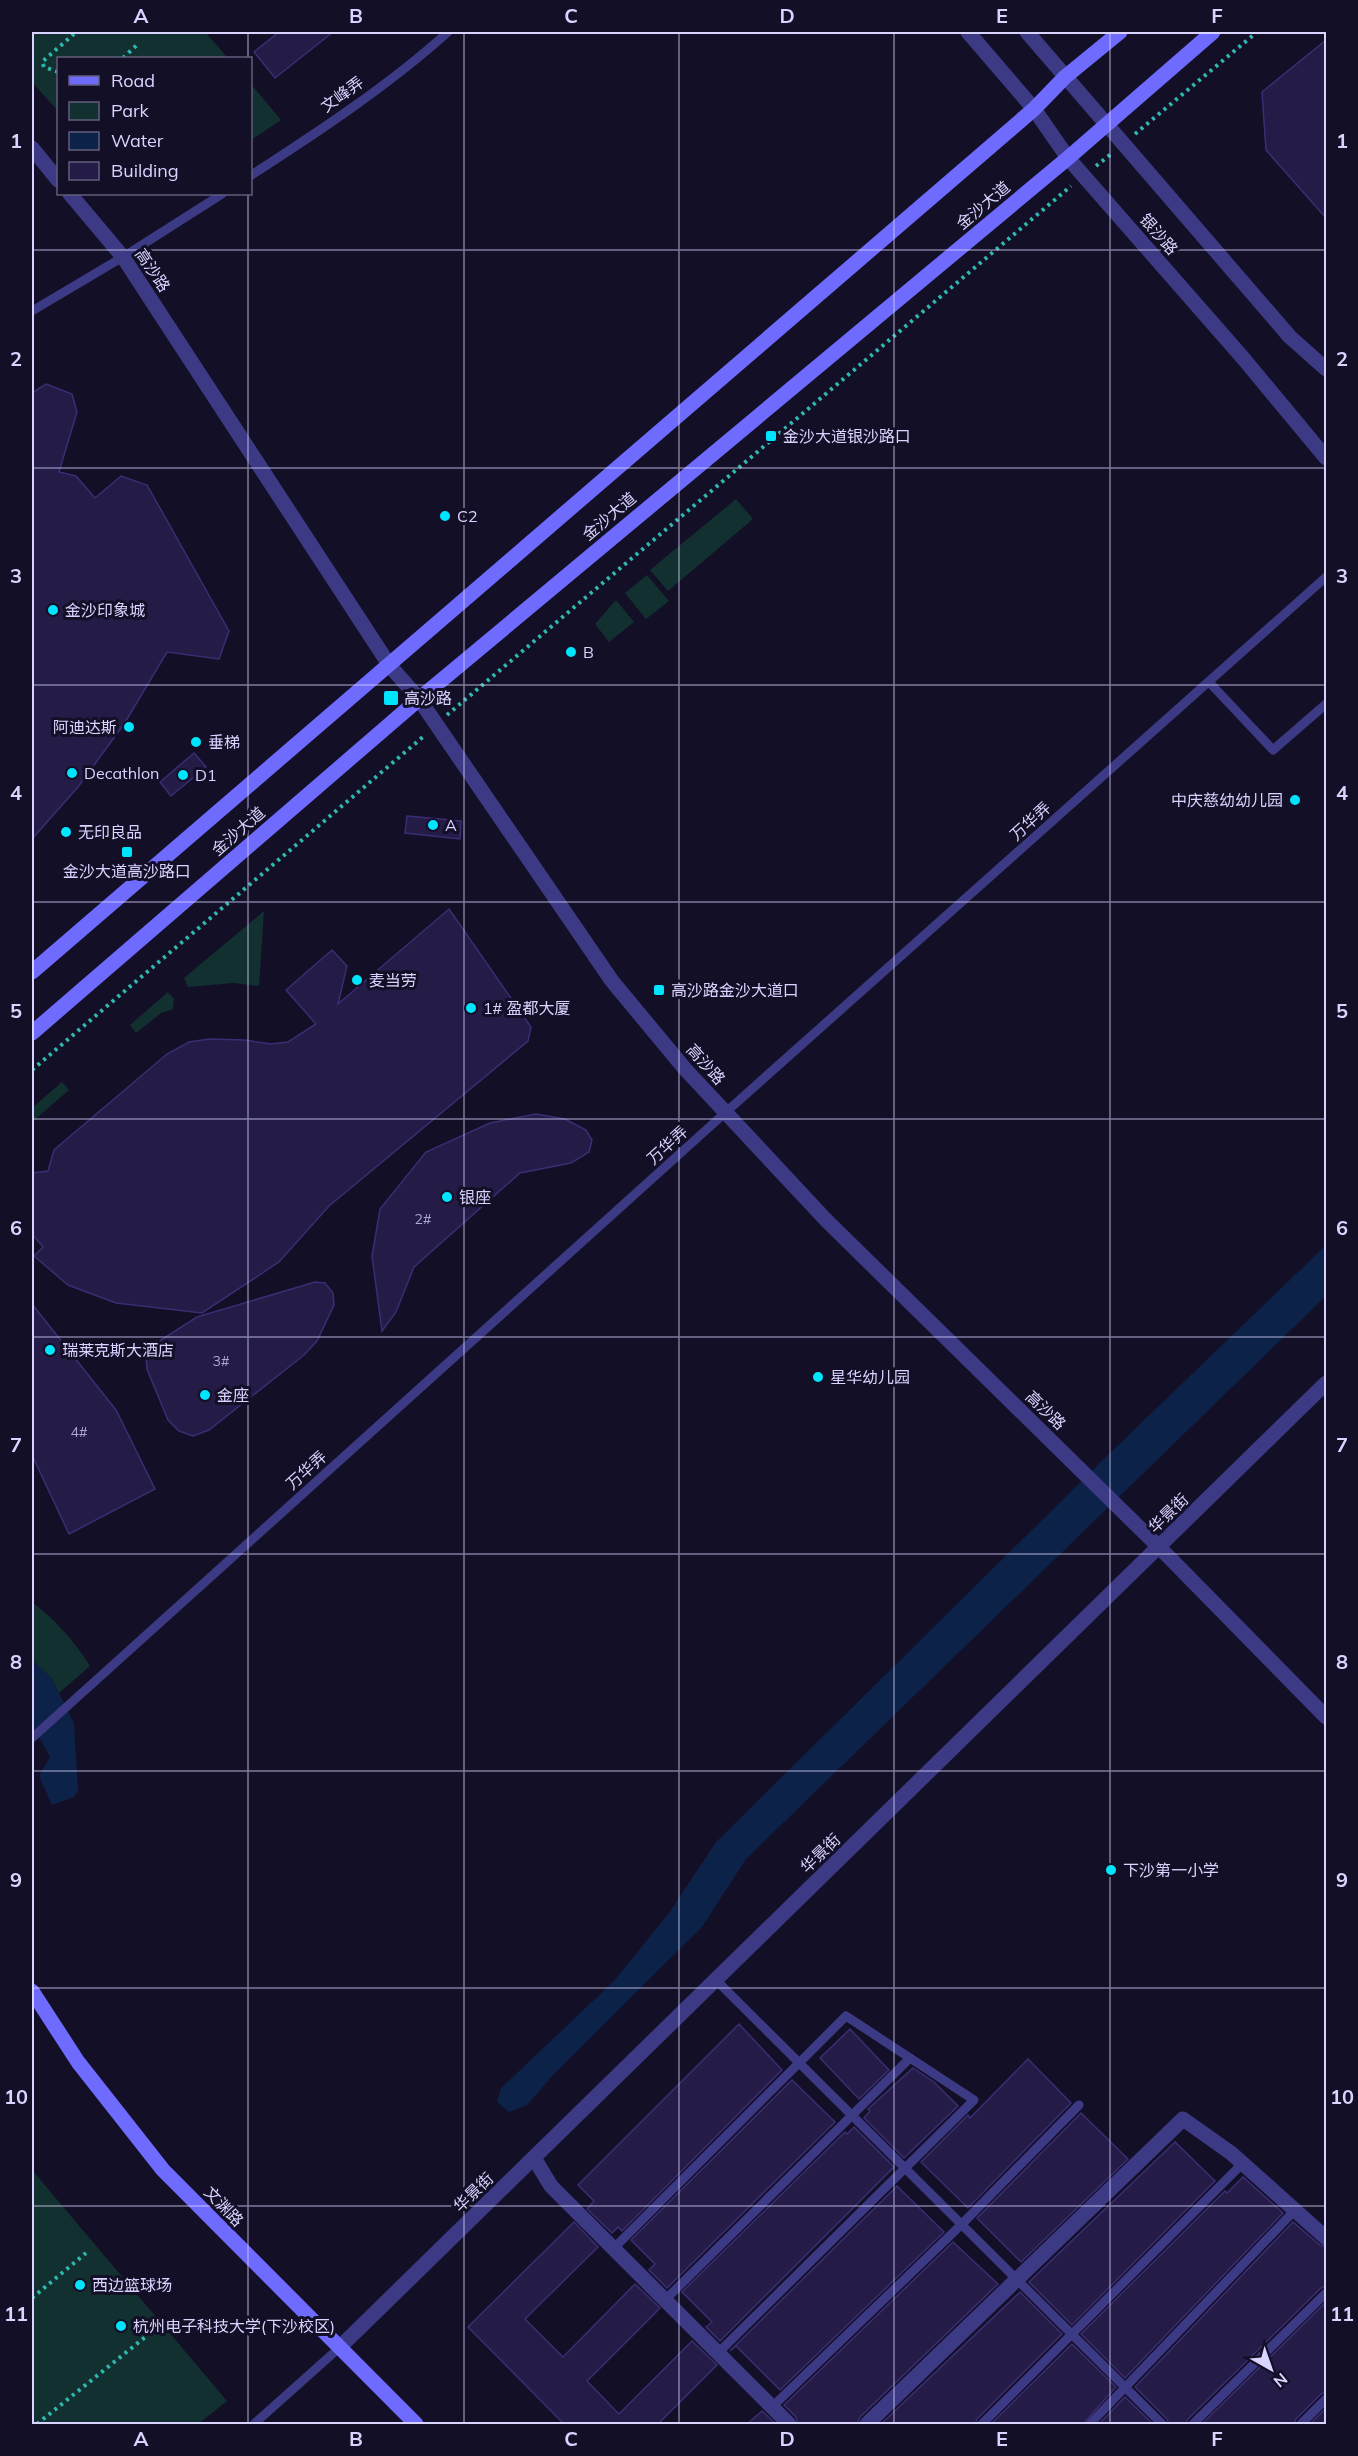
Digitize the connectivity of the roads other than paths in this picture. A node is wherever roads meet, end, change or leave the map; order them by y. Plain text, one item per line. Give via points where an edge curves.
1 (448, 32) edge
2 (968, 32) edge
3 (1027, 32) edge
4 (1120, 32) edge
5 (1213, 32) edge
6 (1065, 77) junction
7 (1034, 109) junction
8 (1106, 122) junction
9 (32, 148) edge
10 (1068, 158) junction
11 (252, 175) edge
12 (57, 179) edge
13 (71, 195) edge
14 (220, 195) edge
15 (123, 257) junction
16 (32, 310) edge
17 (1326, 369) edge
18 (1326, 458) edge
19 (1326, 577) edge
20 (390, 666) junction
21 (1209, 682) junction
22 (419, 699) junction
23 (1326, 704) edge
24 (32, 972) edge
25 (32, 1033) edge
26 (726, 1112) junction
27 (1326, 1383) edge
28 (1159, 1547) junction
29 (1326, 1717) edge
30 (32, 1738) edge
31 (716, 1980) junction
32 (32, 1991) edge
33 (910, 2058) junction
34 (800, 2064) junction
35 (1079, 2105) dead end
36 (851, 2115) junction
37 (534, 2157) junction
38 (1243, 2163) junction
39 (906, 2169) junction
40 (1296, 2209) junction
41 (962, 2224) junction
42 (1326, 2238) edge
43 (614, 2248) junction
44 (1016, 2279) junction
45 (1326, 2293) edge
46 (664, 2301) junction
47 (1072, 2334) junction
48 (339, 2348) junction
49 (719, 2352) junction
50 (1126, 2388) junction
51 (1326, 2399) edge
52 (772, 2407) junction
53 (254, 2424) edge
54 (416, 2424) edge
55 (789, 2424) edge
56 (867, 2424) edge
57 (982, 2424) edge
58 (1090, 2424) edge
59 (1162, 2424) edge
60 (1193, 2424) edge
61 (1301, 2424) edge

1 - 11 lane, 文峰弄 via 332,121
2 - 7 street, 银沙路
3 - 6 street, 银沙路
4 - 6 main road, 金沙大道
5 - 8 main road, 金沙大道
6 - 7 main road, 金沙大道
6 - 8 street, 银沙路
7 - 10 street, 银沙路
7 - 20 main road, 金沙大道
8 - 10 main road, 金沙大道
8 - 17 street, 银沙路 via 1290,337
9 - 12 street
10 - 18 street, 银沙路 via 1244,358
10 - 22 main road, 金沙大道
13 - 15 street, 高沙路
14 - 15 lane
15 - 16 lane
15 - 20 street, 高沙路
19 - 21 lane, 万华弄
20 - 22 street, 高沙路
20 - 24 main road, 金沙大道
21 - 23 lane via 1273,750
21 - 26 lane, 万华弄
22 - 25 main road, 金沙大道
22 - 26 street, 高沙路 via 612,981
26 - 28 street, 高沙路 via 826,1220
26 - 30 lane, 万华弄
27 - 28 street, 华景街
28 - 29 street, 高沙路
28 - 31 street, 华景街
31 - 34 lane
31 - 37 street, 华景街
32 - 48 main road, 文渊路 via 78,2062 163,2169
33 - 34 lane via 846,2016
33 - 36 lane
33 - 39 lane via 974,2100
34 - 36 lane
34 - 43 lane
35 - 41 lane
36 - 39 lane
36 - 46 lane
37 - 43 street via 552,2186
37 - 48 street, 华景街
38 - 40 street
38 - 44 street via 1183,2119
38 - 47 lane
39 - 41 lane
39 - 49 lane
40 - 42 street
40 - 50 lane
41 - 44 lane
41 - 52 lane
43 - 46 street
44 - 47 lane
44 - 56 street
45 - 60 lane
46 - 49 street
47 - 50 lane
47 - 57 lane
48 - 53 lane
48 - 54 main road, 文渊路
49 - 52 street
50 - 58 lane
50 - 59 lane
51 - 61 lane
52 - 55 street

